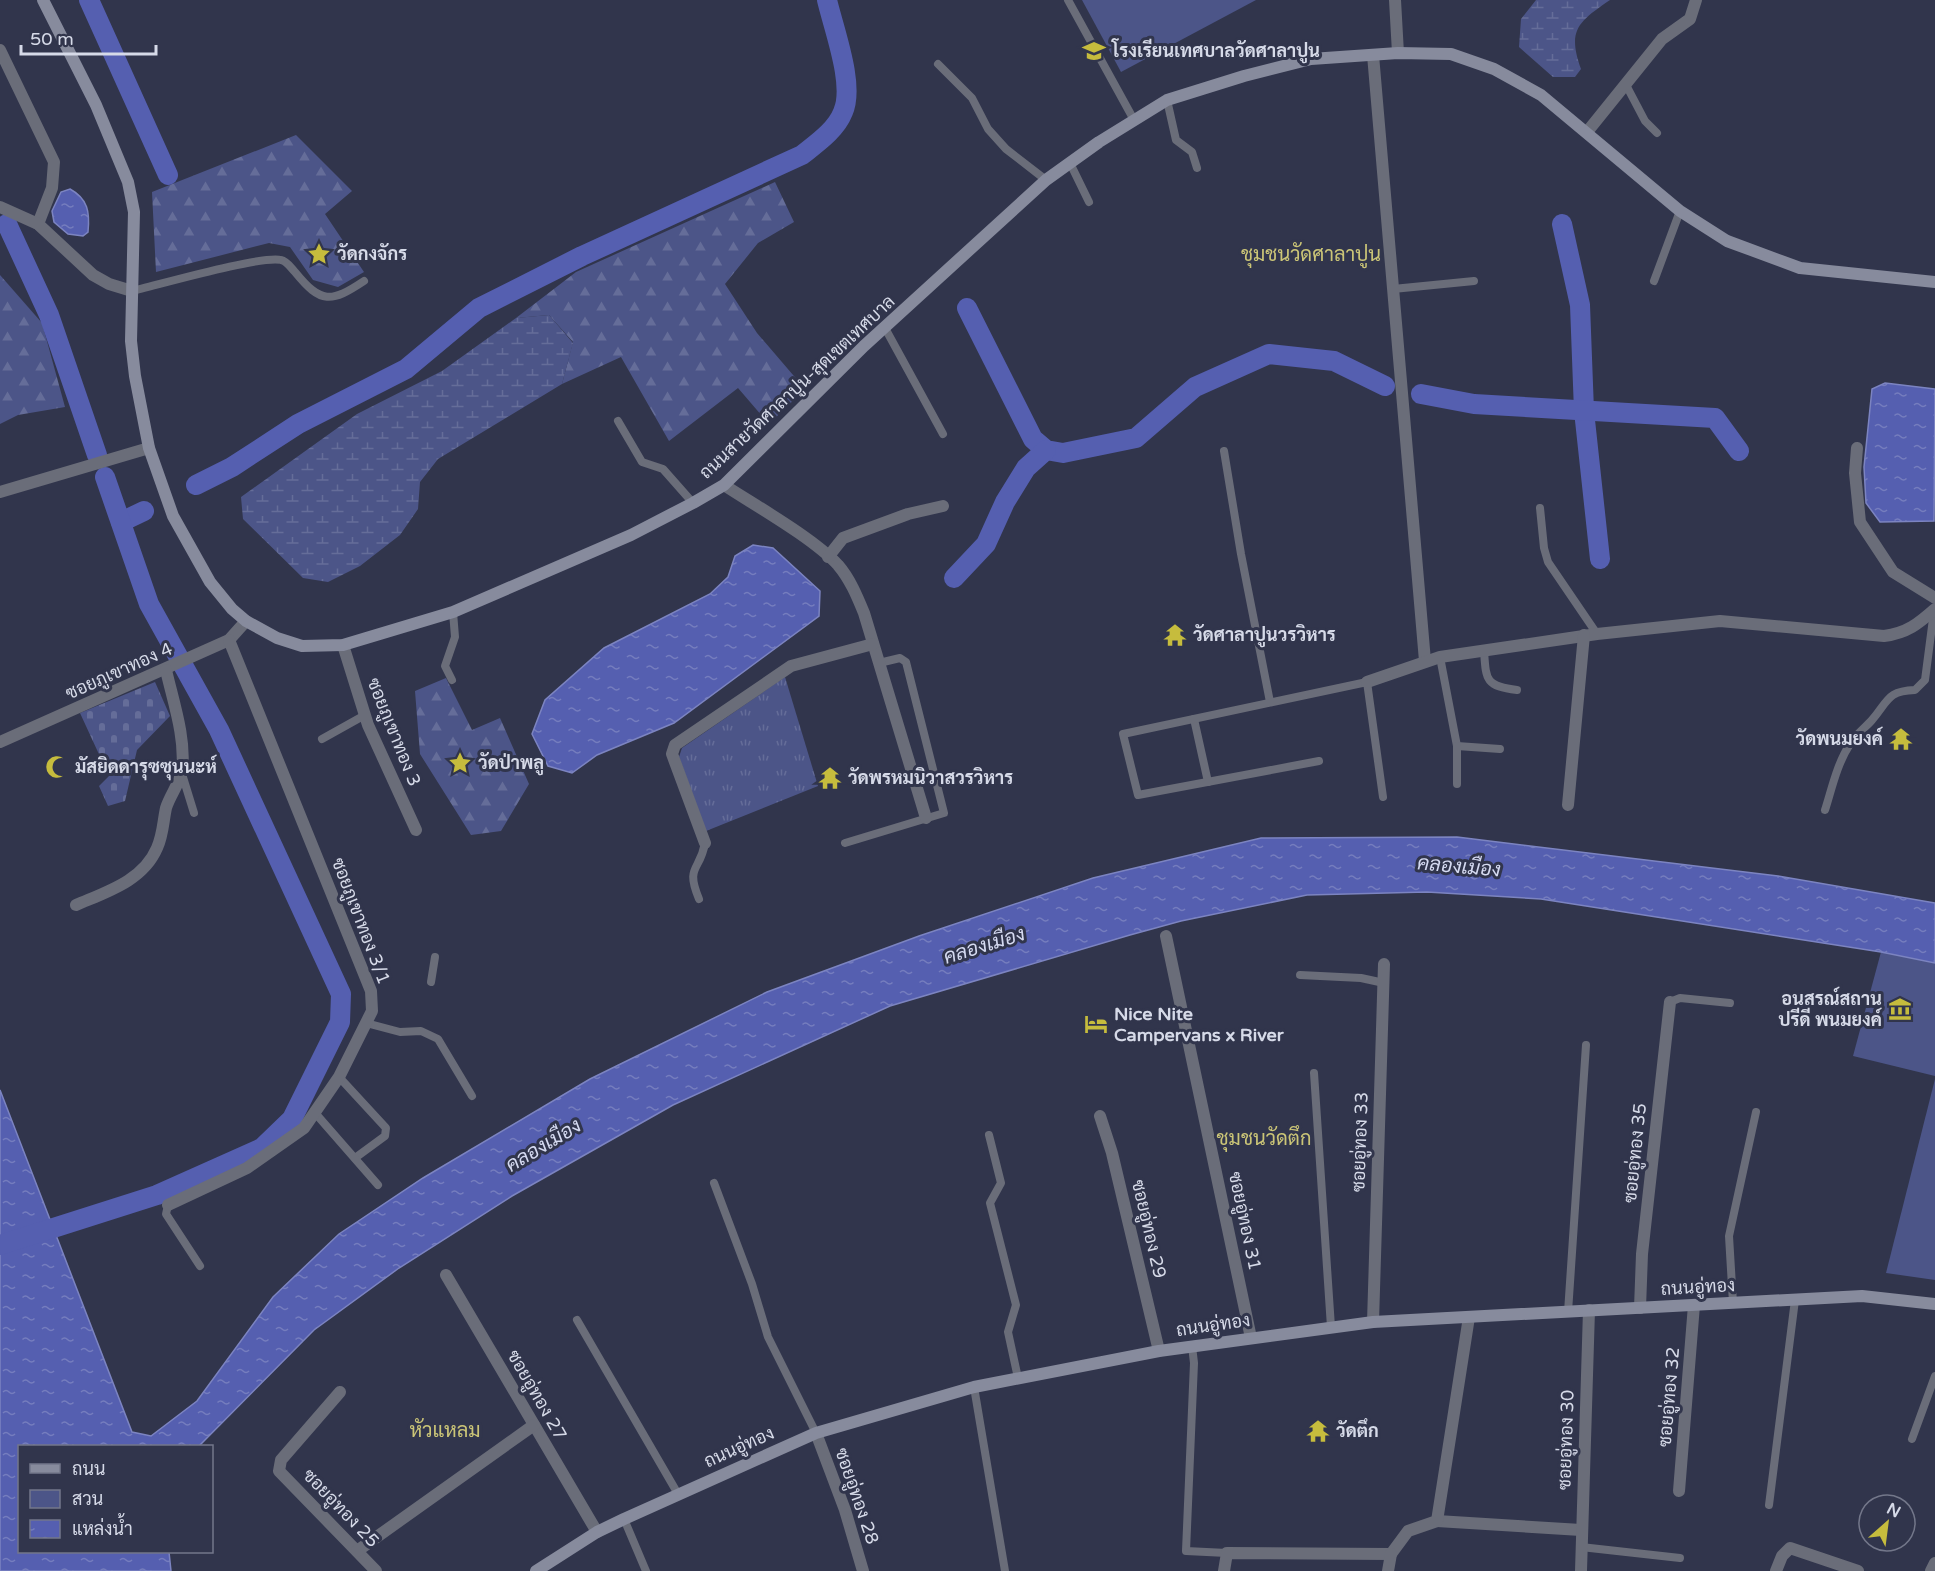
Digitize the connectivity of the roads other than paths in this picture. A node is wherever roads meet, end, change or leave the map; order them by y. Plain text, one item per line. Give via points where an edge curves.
1 (43, 0) edge
2 (1068, 0) edge
3 (1395, 0) edge
4 (1696, 0) edge
5 (0, 50) edge
6 (1398, 53) junction
7 (1373, 55) junction
8 (938, 64) dead end
9 (1625, 83) junction
10 (1167, 100) junction
11 (1134, 120) junction
12 (1587, 132) junction
13 (1658, 133) dead end
14 (1070, 163) junction
15 (1197, 168) dead end
16 (1046, 180) junction
17 (1089, 202) dead end
18 (0, 207) edge
19 (1680, 211) junction
20 (38, 224) junction
21 (1474, 281) dead end
22 (1654, 281) dead end
23 (364, 282) dead end
24 (1935, 282) edge
25 (1393, 289) junction
26 (132, 291) junction
27 (885, 328) junction
28 (618, 421) dead end
29 (943, 435) dead end
30 (149, 448) junction
31 (1857, 448) dead end
32 (1224, 450) dead end
33 (724, 485) junction
34 (0, 492) edge
35 (693, 503) junction
36 (942, 506) dead end
37 (1540, 508) dead end
38 (828, 556) junction
39 (1935, 598) edge
40 (1935, 609) edge
41 (453, 612) junction
42 (246, 621) junction
43 (1590, 634) junction
44 (229, 640) junction
45 (873, 644) junction
46 (343, 645) junction
47 (1484, 650) junction
48 (1440, 657) junction
49 (1425, 661) junction
50 (879, 663) junction
51 (168, 669) junction
52 (452, 680) dead end
53 (1367, 682) junction
54 (1517, 690) dead end
55 (1270, 702) junction
56 (365, 715) junction
57 (1194, 719) junction
58 (322, 739) dead end
59 (0, 742) edge
60 (1457, 746) junction
61 (1500, 749) dead end
62 (1319, 761) dead end
63 (182, 773) junction
64 (1208, 782) junction
65 (1458, 784) dead end
66 (1383, 797) dead end
67 (1568, 805) dead end
68 (1825, 810) dead end
69 (194, 813) dead end
70 (926, 818) junction
71 (416, 830) dead end
72 (705, 843) joint
73 (845, 843) dead end
74 (699, 899) dead end
75 (76, 904) dead end
76 (1166, 936) dead end
77 (435, 957) dead end
78 (1384, 964) dead end
79 (1300, 975) dead end
80 (431, 982) dead end
81 (1384, 983) junction
82 (1670, 1002) joint
83 (1730, 1003) dead end
84 (366, 1023) junction
85 (1586, 1045) dead end
86 (1314, 1073) dead end
87 (339, 1077) junction
88 (472, 1096) dead end
89 (1756, 1112) dead end
90 (316, 1114) junction
91 (1100, 1116) dead end
92 (989, 1135) dead end
93 (355, 1158) junction
94 (714, 1183) dead end
95 (378, 1185) dead end
96 (168, 1205) joint
97 (200, 1266) dead end
98 (446, 1275) dead end
99 (1795, 1300) junction
100 (1732, 1303) junction
101 (1935, 1304) edge
102 (1694, 1305) junction
103 (1641, 1308) junction
104 (1588, 1310) junction
105 (1568, 1312) junction
106 (1469, 1317) junction
107 (577, 1320) dead end
108 (1373, 1322) junction
109 (1331, 1327) junction
110 (1251, 1338) junction
111 (1192, 1346) junction
112 (1159, 1351) junction
113 (1935, 1376) edge
114 (1018, 1378) junction
115 (974, 1387) junction
116 (340, 1392) dead end
117 (534, 1425) junction
118 (816, 1433) junction
119 (1912, 1439) dead end
120 (1679, 1491) dead end
121 (678, 1494) junction
122 (1769, 1505) dead end
123 (624, 1519) junction
124 (1437, 1521) junction
125 (1581, 1530) junction
126 (597, 1532) junction
127 (1581, 1546) junction
128 (357, 1551) junction
129 (1227, 1553) junction
130 (1391, 1554) junction
131 (1680, 1558) dead end
132 (1935, 1563) edge
133 (376, 1571) edge
134 (536, 1571) edge
135 (646, 1571) edge
136 (863, 1571) edge
137 (1005, 1571) edge
138 (1224, 1571) edge
139 (1388, 1571) edge
140 (1581, 1571) edge
141 (1776, 1571) edge
142 (1858, 1571) edge
143 (1931, 1571) edge

1 - 26 street, ถนนสายวัดศาลาปูน-สุดเขตเทศบาล via 96,105 128,182 134,212
2 - 11 lane
3 - 6 street
4 - 9 street via 1690,20 1662,39
5 - 20 street via 54,162 52,188
6 - 7 street, ถนนสายวัดศาลาปูน-สุดเขตเทศบาล
6 - 12 street, ถนนสายวัดศาลาปูน-สุดเขตเทศบาล via 1451,54 1494,69 1540,95
7 - 10 street, ถนนสายวัดศาลาปูน-สุดเขตเทศบาล via 1311,59
7 - 25 street
8 - 16 lane via 972,98 988,129 1000,142
9 - 12 street
9 - 13 lane via 1644,121
10 - 11 street, ถนนสายวัดศาลาปูน-สุดเขตเทศบาล
10 - 15 lane via 1176,140 1192,152
11 - 14 street, ถนนสายวัดศาลาปูน-สุดเขตเทศบาล
12 - 19 street, ถนนสายวัดศาลาปูน-สุดเขตเทศบาล
14 - 16 street, ถนนสายวัดศาลาปูน-สุดเขตเทศบาล
14 - 17 lane
16 - 27 street, ถนนสายวัดศาลาปูน-สุดเขตเทศบาล
18 - 20 street
19 - 22 lane
19 - 24 street, ถนนสายวัดศาลาปูน-สุดเขตเทศบาล via 1727,241 1800,268
20 - 26 street via 93,274
21 - 25 lane
23 - 26 lane via 340,297 322,296 281,260 258,261
25 - 49 street
26 - 30 street, ถนนสายวัดศาลาปูน-สุดเขตเทศบาล via 131,341
27 - 29 lane
27 - 33 street, ถนนสายวัดศาลาปูน-สุดเขตเทศบาล
28 - 35 lane via 642,462 663,469
30 - 34 street
30 - 42 street, ถนนสายวัดศาลาปูน-สุดเขตเทศบาล via 173,516 198,563 221,597
31 - 39 street via 1855,484 1860,522 1893,572
32 - 55 lane
33 - 35 street, ถนนสายวัดศาลาปูน-สุดเขตเทศบาล
33 - 38 street
35 - 41 street, ถนนสายวัดศาลาปูน-สุดเขตเทศบาล via 631,535
36 - 38 street via 843,538
37 - 43 lane via 1548,562
38 - 45 street via 852,585
40 - 43 street via 1914,628 1884,636 1720,621
40 - 68 lane via 1925,680 1915,690 1897,691 1886,699 1850,744
41 - 46 street, ถนนสายวัดศาลาปูน-สุดเขตเทศบาล
41 - 52 lane via 455,637 445,666
42 - 44 street, ซอยภูเขาทอง 4
42 - 46 street, ถนนสายวัดศาลาปูน-สุดเขตเทศบาล via 302,646
43 - 47 street
43 - 67 street
44 - 51 street, ซอยภูเขาทอง 4
44 - 84 street, ซอยภูเขาทอง 3/1 via 370,991 372,1011
45 - 50 street
45 - 72 street via 791,666 675,745 672,754
46 - 56 street, ซอยภูเขาทอง 3
47 - 48 street
47 - 54 lane via 1490,683
48 - 49 street
48 - 60 lane
49 - 53 street
50 - 70 street
50 - 70 lane via 900,658 906,662 944,813
51 - 59 street, ซอยภูเขาทอง 4
51 - 63 street
53 - 55 lane
53 - 66 lane
55 - 57 lane
56 - 58 lane
56 - 71 street, ซอยภูเขาทอง 3
57 - 64 lane
57 - 64 lane via 1123,734 1138,795
60 - 61 lane
60 - 65 lane
62 - 64 lane
63 - 69 lane
63 - 75 street via 166,808 156,851 146,865 124,884
70 - 73 lane
72 - 74 lane via 692,872
76 - 110 street, ซอยอู่ทอง 31
77 - 80 lane
78 - 81 street, ซอยอู่ทอง 33
79 - 81 lane
81 - 108 street, ซอยอู่ทอง 33
82 - 83 lane via 1680,998
82 - 103 street, ซอยอู่ทอง 35 via 1642,1254
84 - 87 street, ซอยภูเขาทอง 3/1
84 - 88 lane via 400,1032 421,1031 438,1039
85 - 105 lane
86 - 109 lane
87 - 90 street, ซอยภูเขาทอง 3/1
87 - 93 lane via 386,1128 385,1136
89 - 100 lane via 1730,1236
90 - 93 lane
90 - 96 street, ซอยภูเขาทอง 3/1 via 304,1128 247,1168
91 - 112 street, ซอยอู่ทอง 29
92 - 114 lane via 1001,1183 990,1203 1016,1305 1008,1332
93 - 95 lane
94 - 118 lane via 768,1337
96 - 97 lane via 166,1214
98 - 117 street, ซอยอู่ทอง 27
99 - 100 street, ถนนอู่ทอง
99 - 101 street, ถนนอู่ทอง via 1862,1296
99 - 122 lane
100 - 102 street, ถนนอู่ทอง
102 - 103 street, ถนนอู่ทอง
102 - 120 street, ซอยอู่ทอง 32
103 - 104 street, ถนนอู่ทอง
104 - 105 street, ถนนอู่ทอง
104 - 125 street, ซอยอู่ทอง 30
105 - 106 street, ถนนอู่ทอง
106 - 108 street, ถนนอู่ทอง
106 - 124 street
107 - 121 lane
108 - 109 street, ถนนอู่ทอง
109 - 110 street, ถนนอู่ทอง
110 - 111 street, ถนนอู่ทอง
111 - 112 street, ถนนอู่ทอง
111 - 129 lane via 1186,1551
112 - 114 street, ถนนอู่ทอง
113 - 119 lane
114 - 115 street, ถนนอู่ทอง
115 - 118 street, ถนนอู่ทอง
115 - 137 lane
116 - 128 street, ซอยอู่ทอง 25 via 281,1460 279,1470
117 - 126 street, ซอยอู่ทอง 27
117 - 128 street
118 - 121 street, ถนนอู่ทอง
118 - 136 street, ซอยอู่ทอง 28
121 - 123 street, ถนนอู่ทอง
123 - 126 street, ถนนอู่ทอง
123 - 135 lane
124 - 125 street
124 - 130 street via 1408,1531
125 - 127 street, ซอยอู่ทอง 30
126 - 134 street, ถนนอู่ทอง
127 - 131 lane
127 - 140 street, ซอยอู่ทอง 30
128 - 133 street, ซอยอู่ทอง 25
129 - 130 street
129 - 138 street
130 - 139 street
132 - 143 street
141 - 142 street via 1790,1548

